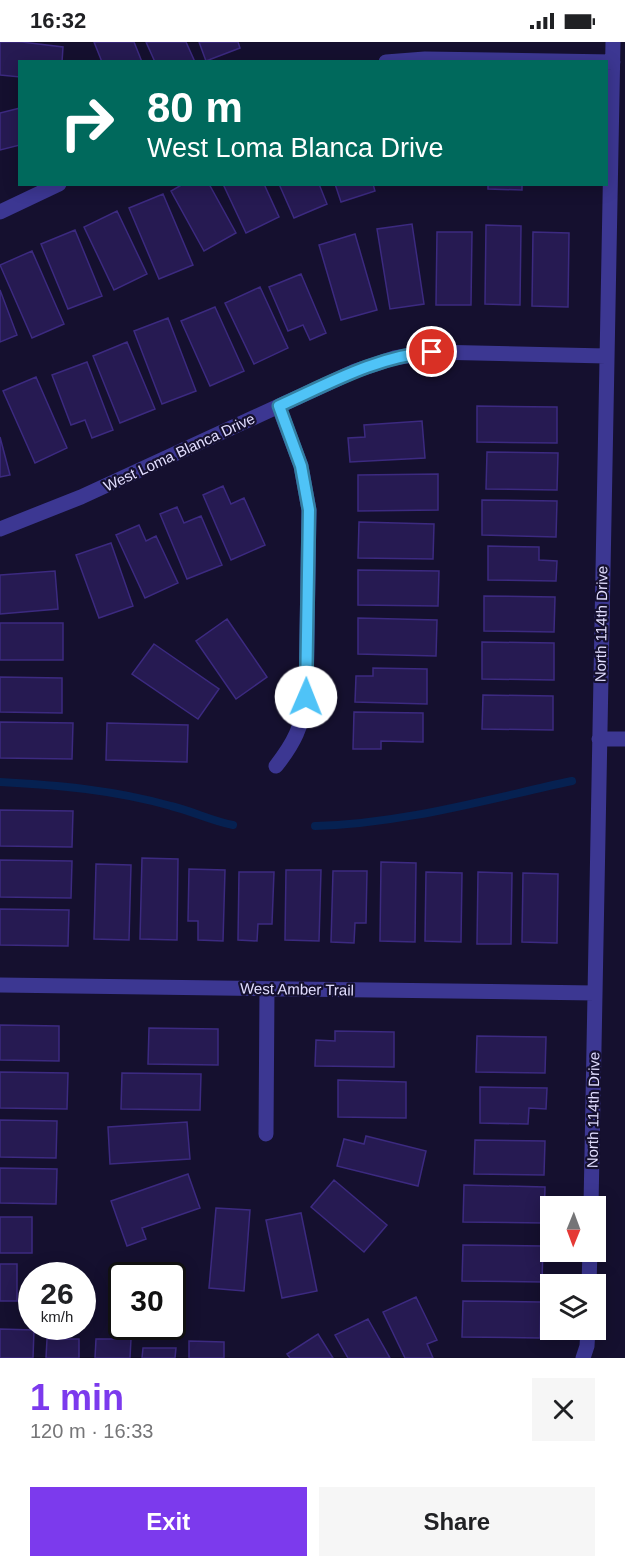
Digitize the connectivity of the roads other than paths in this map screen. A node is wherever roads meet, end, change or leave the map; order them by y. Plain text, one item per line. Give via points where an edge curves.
1 (613, 42) edge
2 (412, 60) edge
3 (488, 60) edge
4 (608, 62) edge
5 (613, 62) junction
6 (55, 186) edge
7 (0, 212) edge
8 (606, 356) junction
9 (279, 406) junction
10 (0, 529) edge
11 (599, 739) junction
12 (625, 739) edge
13 (276, 766) dead end
14 (0, 985) edge
15 (267, 989) junction
16 (595, 993) junction
17 (266, 1134) dead end
18 (591, 1196) edge
19 (587, 1340) edge
20 (583, 1358) edge

1 - 5 street, North 114th Drive
2 - 3 street
4 - 5 street
5 - 8 street, North 114th Drive
6 - 7 street
8 - 9 street, West Loma Blanca Drive via 413,354 374,363
8 - 11 street, North 114th Drive
9 - 10 street, West Loma Blanca Drive via 81,497
9 - 13 street via 306,488 310,534 306,697 297,736
11 - 12 street
11 - 16 street, North 114th Drive
14 - 15 street, West Amber Trail
15 - 16 street, West Amber Trail
15 - 17 street
16 - 18 street, North 114th Drive
19 - 20 street

